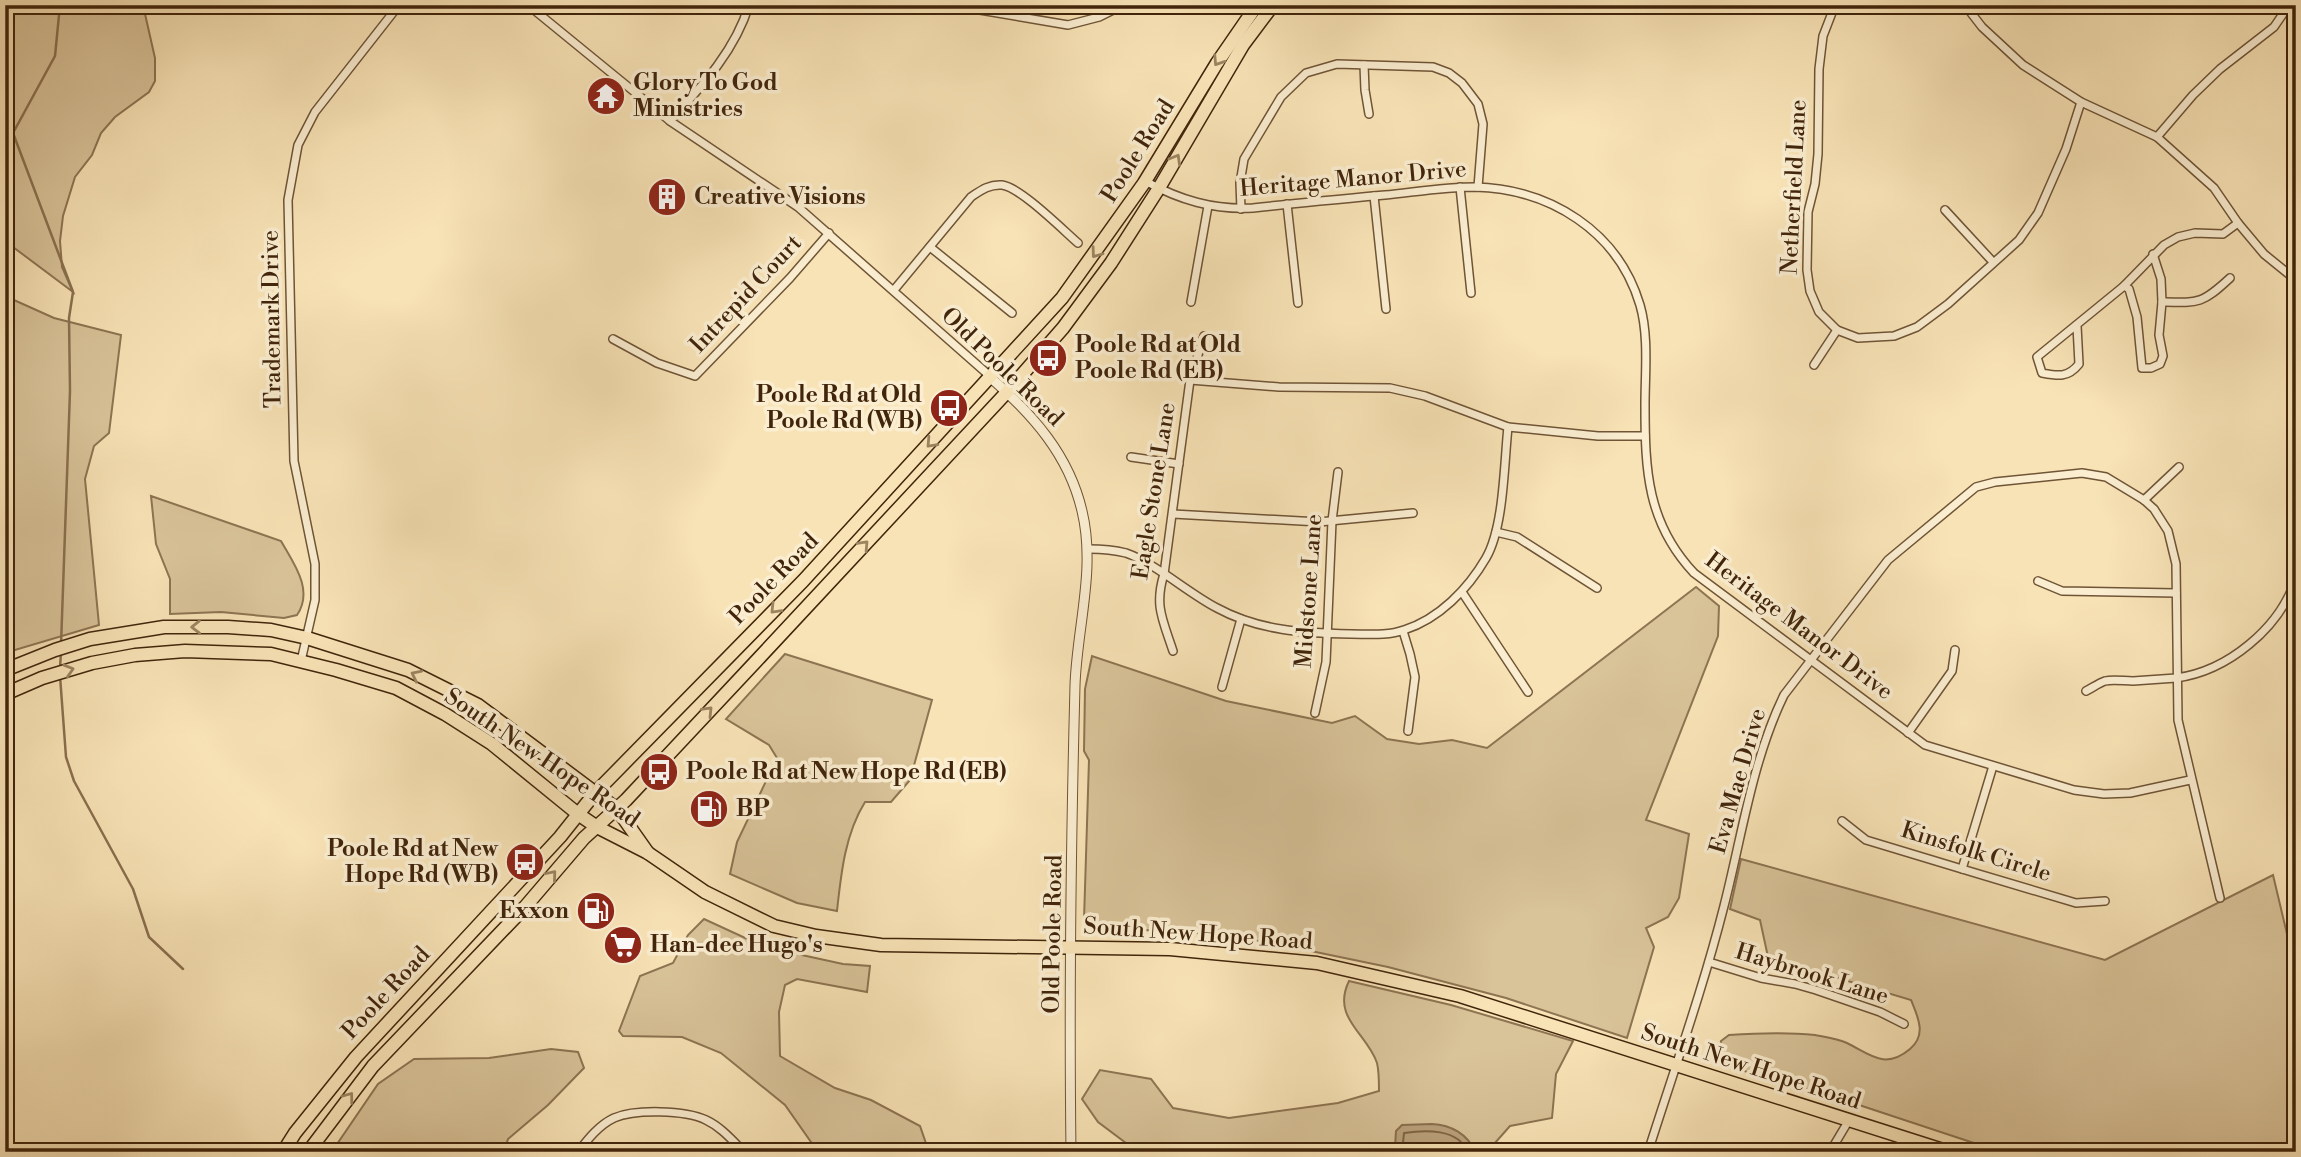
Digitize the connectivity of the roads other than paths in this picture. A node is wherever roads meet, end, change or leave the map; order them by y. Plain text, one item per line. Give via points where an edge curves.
1 (399, 5) edge
2 (528, 5) edge
3 (749, 5) edge
4 (950, 5) edge
5 (1123, 5) edge
6 (1257, 5) edge
7 (1273, 5) edge
8 (1835, 5) edge
9 (1965, 5) edge
10 (2288, 5) edge
11 (1364, 65) junction
12 (2081, 102) junction
13 (1369, 114) dead end
14 (670, 121) junction
15 (2157, 137) junction
16 (1146, 181) junction
17 (1460, 187) junction
18 (1478, 187) junction
19 (1158, 188) junction
20 (1374, 196) junction
21 (1287, 204) junction
22 (1208, 206) junction
23 (1241, 209) junction
24 (1945, 210) dead end
25 (2238, 223) junction
26 (829, 233) junction
27 (1078, 243) dead end
28 (930, 247) junction
29 (2153, 254) junction
30 (1993, 262) junction
31 (2230, 278) dead end
32 (2296, 280) edge
33 (2124, 286) junction
34 (894, 290) junction
35 (1471, 293) dead end
36 (1191, 302) dead end
37 (2162, 302) junction
38 (1298, 303) dead end
39 (1386, 309) dead end
40 (1012, 313) dead end
41 (2077, 326) junction
42 (1837, 330) junction
43 (1204, 336) dead end
44 (613, 339) dead end
45 (1814, 365) dead end
46 (991, 378) junction
47 (1190, 380) junction
48 (1007, 392) junction
49 (1508, 428) junction
50 (1645, 436) junction
51 (1131, 457) dead end
52 (1179, 464) junction
53 (2179, 467) dead end
54 (1338, 472) dead end
55 (2144, 500) junction
56 (1413, 513) dead end
57 (1173, 514) junction
58 (1332, 522) junction
59 (1496, 532) junction
60 (1089, 549) junction
61 (1164, 574) junction
62 (2296, 578) edge
63 (2038, 581) dead end
64 (1597, 588) dead end
65 (1462, 592) junction
66 (2176, 593) junction
67 (1241, 619) junction
68 (1402, 631) junction
69 (1327, 633) junction
70 (307, 638) junction
71 (1955, 650) dead end
72 (1173, 651) dead end
73 (1810, 660) junction
74 (302, 661) junction
75 (5, 670) edge
76 (2176, 678) junction
77 (1222, 687) dead end
78 (2086, 691) dead end
79 (1528, 692) dead end
80 (5, 694) edge
81 (1315, 713) dead end
82 (1408, 731) dead end
83 (1908, 733) junction
84 (1993, 765) junction
85 (2190, 780) junction
86 (596, 793) junction
87 (617, 809) junction
88 (578, 814) junction
89 (1842, 821) dead end
90 (597, 827) junction
91 (648, 853) junction
92 (1962, 869) junction
93 (2220, 898) dead end
94 (2105, 901) dead end
95 (1072, 946) junction
96 (1709, 962) junction
97 (1904, 1024) dead end
98 (356, 1057) junction
99 (1675, 1065) junction
100 (373, 1066) junction
101 (1849, 1120) junction
102 (283, 1152) edge
103 (307, 1152) edge
104 (578, 1152) edge
105 (744, 1152) edge
106 (1071, 1152) edge
107 (1648, 1152) edge
108 (1830, 1152) edge
109 (1949, 1152) edge

1 - 70 street, Trademark Drive via 315,111 298,145 288,200 294,461 315,564 315,600
2 - 14 street, Old Poole Road
3 - 14 street via 742,28 710,76
4 - 5 street via 1068,25
6 -> 16 main road, Poole Road
19 -> 7 main road, Poole Road via 1236,55
8 - 42 street, Netherfield Lane via 1823,36 1819,69 1818,154 1808,212 1807,270 1819,312
9 - 12 street via 2024,65
10 - 15 street via 2274,27 2202,86
11 - 13 street
11 - 18 street via 1433,67 1468,89 1483,124
11 - 23 street via 1326,66 1306,74 1287,90 1247,150 1241,169
12 - 15 street
12 - 30 street via 2038,213 2019,240
14 - 26 street, Old Poole Road via 798,206
15 - 25 street via 2214,188
16 - 19 street, Heritage Manor Drive
16 -> 46 main road, Poole Road via 1062,298
17 - 18 street, Heritage Manor Drive
17 - 20 street, Heritage Manor Drive
17 - 35 street
18 - 50 street, Heritage Manor Drive via 1550,203 1590,228 1614,252 1629,278 1643,321
19 - 22 street, Heritage Manor Drive
19 - 48 main road, Poole Road via 1063,328
20 - 21 street, Heritage Manor Drive
20 - 39 street
21 - 23 street, Heritage Manor Drive
21 - 38 street
22 - 23 street, Heritage Manor Drive
22 - 36 street
24 - 30 street
25 - 29 street via 2223,234 2178,237
25 - 32 street via 2264,254
26 - 34 street, Old Poole Road
26 - 44 street, Intrepid Court via 695,376 657,363
27 - 28 street via 1019,192 1003,185 985,187 971,197
28 - 34 street
28 - 40 street
29 - 33 street
29 - 37 street
30 - 42 street via 1917,327 1894,336 1858,338
31 - 37 street via 2211,296 2195,303
33 - 37 street via 2137,317 2142,368 2160,364 2163,356 2159,335
33 - 41 street
34 - 46 street, Old Poole Road
41 - 41 street via 2037,357 2042,373 2061,376 2079,364
42 - 45 street
43 - 47 street, Eagle Stone Lane
46 - 48 street, Old Poole Road
46 -> 86 main road, Poole Road via 803,581
47 - 49 street via 1390,388 1425,396
47 - 52 street, Eagle Stone Lane
48 - 60 street, Old Poole Road via 1058,451 1082,509
87 -> 48 main road, Poole Road
49 - 50 street
49 - 59 street
50 - 73 street, Heritage Manor Drive via 1655,509 1682,559
51 - 52 street
52 - 57 street, Eagle Stone Lane
53 - 55 street
54 - 58 street, Midstone Lane
55 - 66 street, Eva Mae Drive via 2171,538
55 - 73 street, Eva Mae Drive via 2106,477 2082,473 1976,488 1888,560
56 - 58 street
57 - 58 street
57 - 61 street, Eagle Stone Lane
58 - 69 street, Midstone Lane
59 - 64 street via 1517,537
59 - 65 street via 1487,557
60 - 61 street via 1127,554
60 - 95 street, Old Poole Road via 1076,679
61 - 67 street
61 - 72 street, Eagle Stone Lane via 1158,602
62 - 76 street via 2276,617 2258,636 2226,660
63 - 66 street via 2062,591
65 - 68 street via 1431,618
65 - 79 street
66 - 76 street, Eva Mae Drive
67 - 69 street via 1286,631
67 - 77 street
68 - 69 street
68 - 82 street via 1415,677
69 - 81 street, Midstone Lane
70 - 74 street, Trademark Drive
70 -> 75 main road, South New Hope Road via 249,628 164,627 90,639
86 -> 70 main road, South New Hope Road via 478,705 408,670
71 - 83 street via 1952,671
73 - 83 street, Heritage Manor Drive
73 - 96 street, Eva Mae Drive via 1784,695 1760,754
80 -> 74 main road, South New Hope Road via 42,678 135,654 225,651
74 - 88 main road, South New Hope Road via 396,688 445,714 492,744
76 - 78 street via 2106,681
76 - 85 street, Eva Mae Drive via 2178,720
83 - 84 street, Heritage Manor Drive via 1925,745
84 - 85 street, Heritage Manor Drive via 2074,790 2104,794
84 - 92 street
85 - 93 street, Eva Mae Drive
86 - 87 main road, South New Hope Road
86 - 88 main road, Poole Road
87 - 90 main road, Poole Road
87 - 91 main road, South New Hope Road
88 - 90 main road, South New Hope Road
88 - 98 main road, Poole Road
89 - 92 street, Kinsfolk Circle via 1866,839
90 - 91 main road, South New Hope Road
100 -> 90 main road, Poole Road
91 - 95 main road, South New Hope Road via 728,904 774,926 816,936 881,944
92 - 94 street, Kinsfolk Circle via 2076,903
95 - 99 main road, South New Hope Road via 1170,949 1317,963 1460,996
95 - 106 street, Old Poole Road
96 - 97 street, Haybrook Lane via 1839,997
96 - 99 street, Eva Mae Drive
98 - 100 main road
98 - 102 main road, Poole Road
99 - 101 main road, South New Hope Road
99 - 107 street, Eva Mae Drive
103 -> 100 main road, Poole Road
101 - 108 street
101 - 109 main road, South New Hope Road
104 - 105 street via 613,1118 660,1112 705,1119

